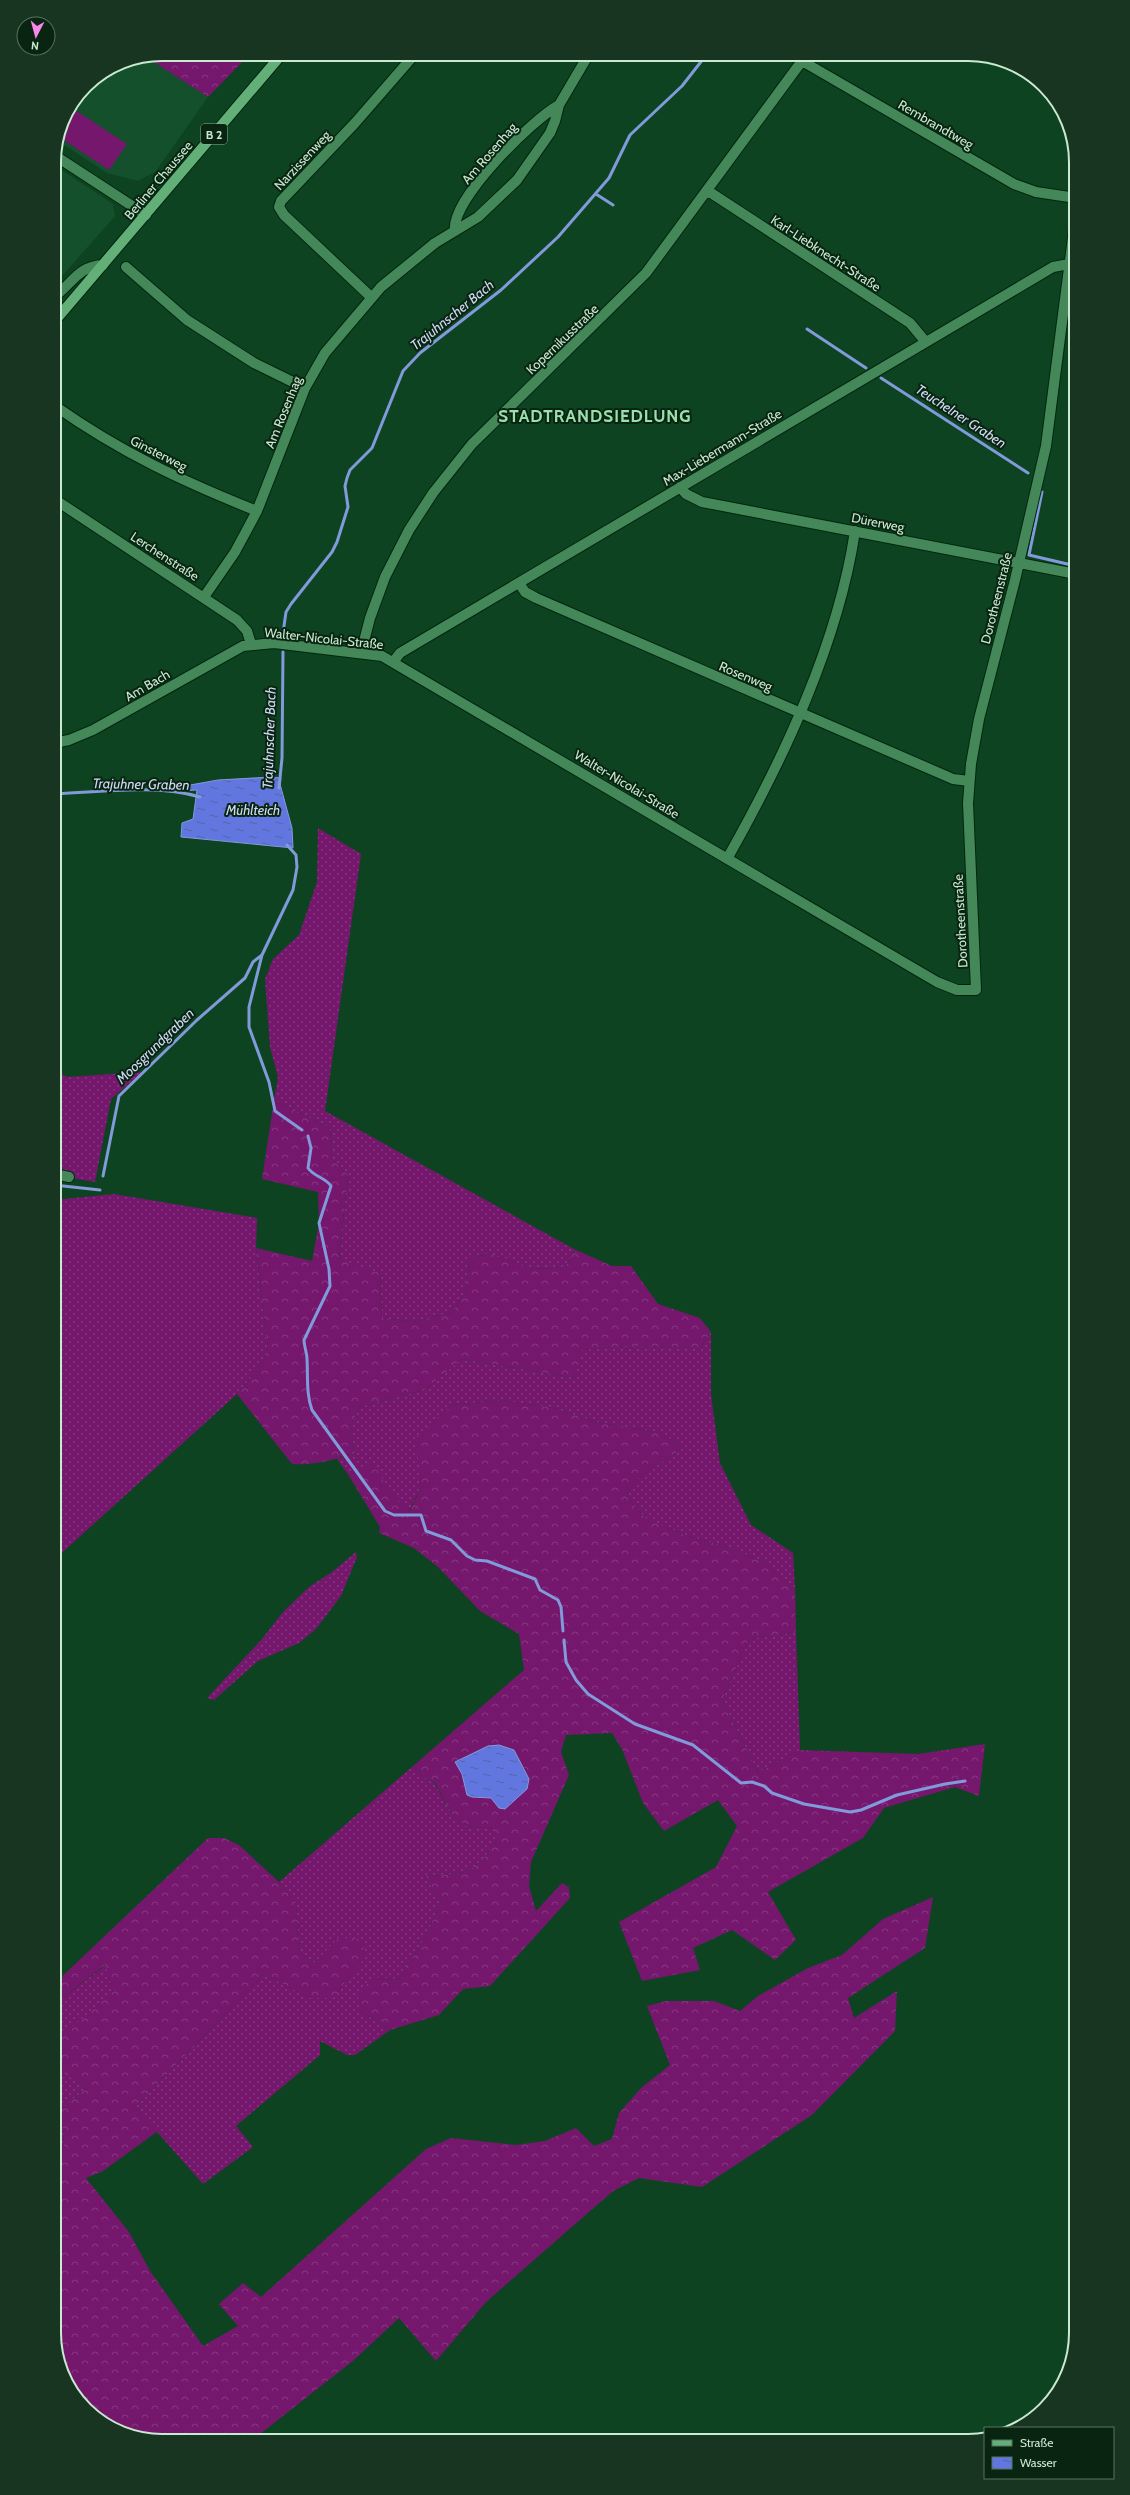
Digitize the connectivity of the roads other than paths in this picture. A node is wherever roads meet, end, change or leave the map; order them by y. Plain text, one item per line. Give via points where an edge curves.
1 (276, 61) edge
2 (410, 61) edge
3 (585, 61) edge
4 (803, 61) edge
5 (810, 61) edge
6 (559, 104) junction
7 (61, 160) edge
8 (708, 190) junction
9 (1069, 197) edge
10 (146, 215) junction
11 (455, 231) junction
12 (1069, 264) joint
13 (103, 266) junction
14 (126, 267) dead end
15 (61, 290) edge
16 (371, 297) junction
17 (61, 314) edge
18 (925, 341) junction
19 (305, 388) junction
20 (61, 410) edge
21 (680, 487) junction
22 (61, 504) edge
23 (257, 511) junction
24 (855, 531) junction
25 (1019, 562) junction
26 (1069, 573) edge
27 (519, 583) junction
28 (204, 597) junction
29 (251, 644) junction
30 (360, 653) junction
31 (394, 661) junction
32 (799, 713) junction
33 (61, 742) edge
34 (969, 781) junction
35 (727, 859) junction
36 (976, 990) joint
37 (61, 1175) edge
38 (69, 1177) dead end

1 - 10 main road, Berliner Chaussee / B 2
2 - 16 street, Narzissenweg via 279,207 284,215
3 - 6 street, Am Rosenhag
4 - 8 street, Kopernikusstraße
5 - 9 street, Rembrandtweg via 1014,184 1036,192
6 - 11 street, Am Rosenhag via 526,130 487,172 460,211 454,224
6 - 11 street, Am Rosenhag via 556,121 550,132 517,180 478,217
7 - 10 street
8 - 18 street, Karl-Liebknecht-Straße via 910,323
8 - 30 street, Kopernikusstraße via 642,278 486,430 432,493 409,530 385,577
10 - 13 main road, Berliner Chaussee / B 2
11 - 16 street, Am Rosenhag via 413,259
12 - 18 street, Max-Liebermann-Straße via 1053,268
12 - 25 street, Dorotheenstraße via 1047,439
13 - 15 street via 88,268 77,274
13 - 17 main road, Berliner Chaussee / B 2
14 - 19 street via 187,320 254,363
16 - 19 street, Am Rosenhag via 325,353
18 - 21 street, Max-Liebermann-Straße
19 - 23 street, Am Rosenhag
20 - 23 street, Ginsterweg via 133,456
21 - 24 street, Dürerweg via 686,494 702,502
21 - 27 street, Max-Liebermann-Straße
22 - 28 street, Lerchenstraße
23 - 28 street, Am Rosenhag via 235,552
24 - 25 street, Dürerweg
24 - 32 street via 848,566 824,648
25 - 26 street, Dürerweg
25 - 34 street, Dorotheenstraße via 978,719
27 - 31 street, Max-Liebermann-Straße via 400,653
27 - 32 street, Rosenweg via 525,592 536,598
28 - 29 street, Lerchenstraße via 237,620 247,632
29 - 30 street, Walter-Nicolai-Straße via 274,643
29 - 33 street, Am Bach via 225,654 92,730
30 - 31 street, Walter-Nicolai-Straße via 382,656
31 - 35 street, Walter-Nicolai-Straße
32 - 34 street, Rosenweg via 953,779
32 - 35 street via 766,788
34 - 36 street, Dorotheenstraße via 968,821
35 - 36 street, Walter-Nicolai-Straße via 937,982 957,990
37 - 38 street

